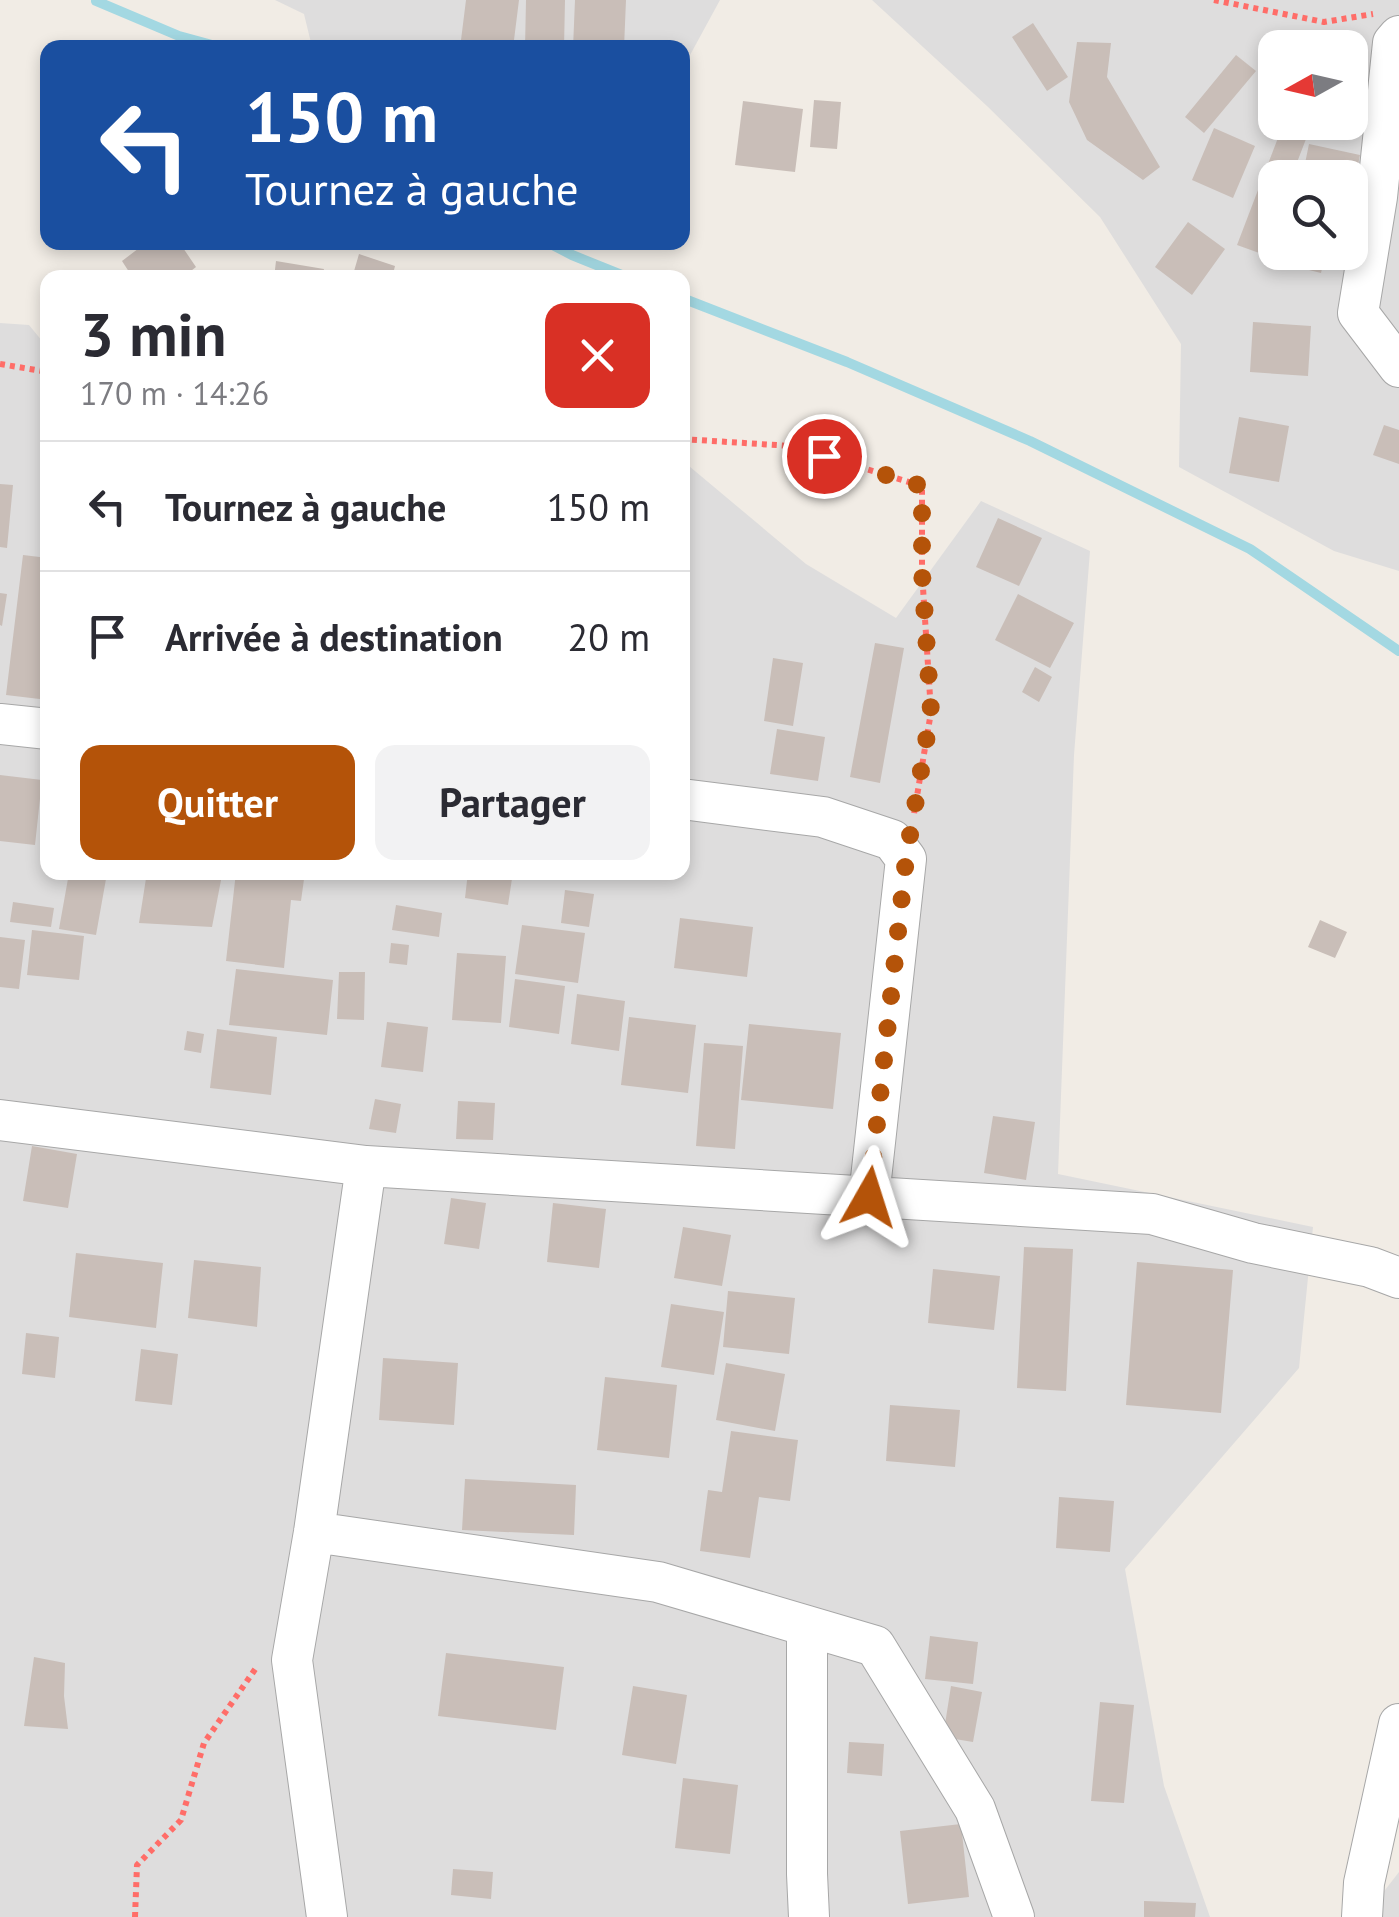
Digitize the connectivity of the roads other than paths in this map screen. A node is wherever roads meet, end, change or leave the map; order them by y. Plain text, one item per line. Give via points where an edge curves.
1 (1390, 24) edge
2 (1399, 367) edge
3 (0, 724) edge
4 (40, 728) edge
5 (690, 800) edge
6 (0, 1120) edge
7 (366, 1166) junction
8 (869, 1197) junction
9 (1399, 1278) edge
10 (314, 1532) junction
11 (807, 1626) junction
12 (1399, 1724) edge
13 (1375, 1895) edge
14 (328, 1917) edge
15 (809, 1917) edge
16 (1014, 1917) edge

1 - 2 street via 1394,44 1377,198 1358,313
3 - 4 street
5 - 8 street via 823,817 892,840 906,859
6 - 7 street
7 - 8 street
7 - 10 street
8 - 9 street via 1152,1214
10 - 11 street via 658,1582
10 - 14 street via 292,1660
11 - 15 street
11 - 16 street via 876,1646 974,1809
12 - 13 street

